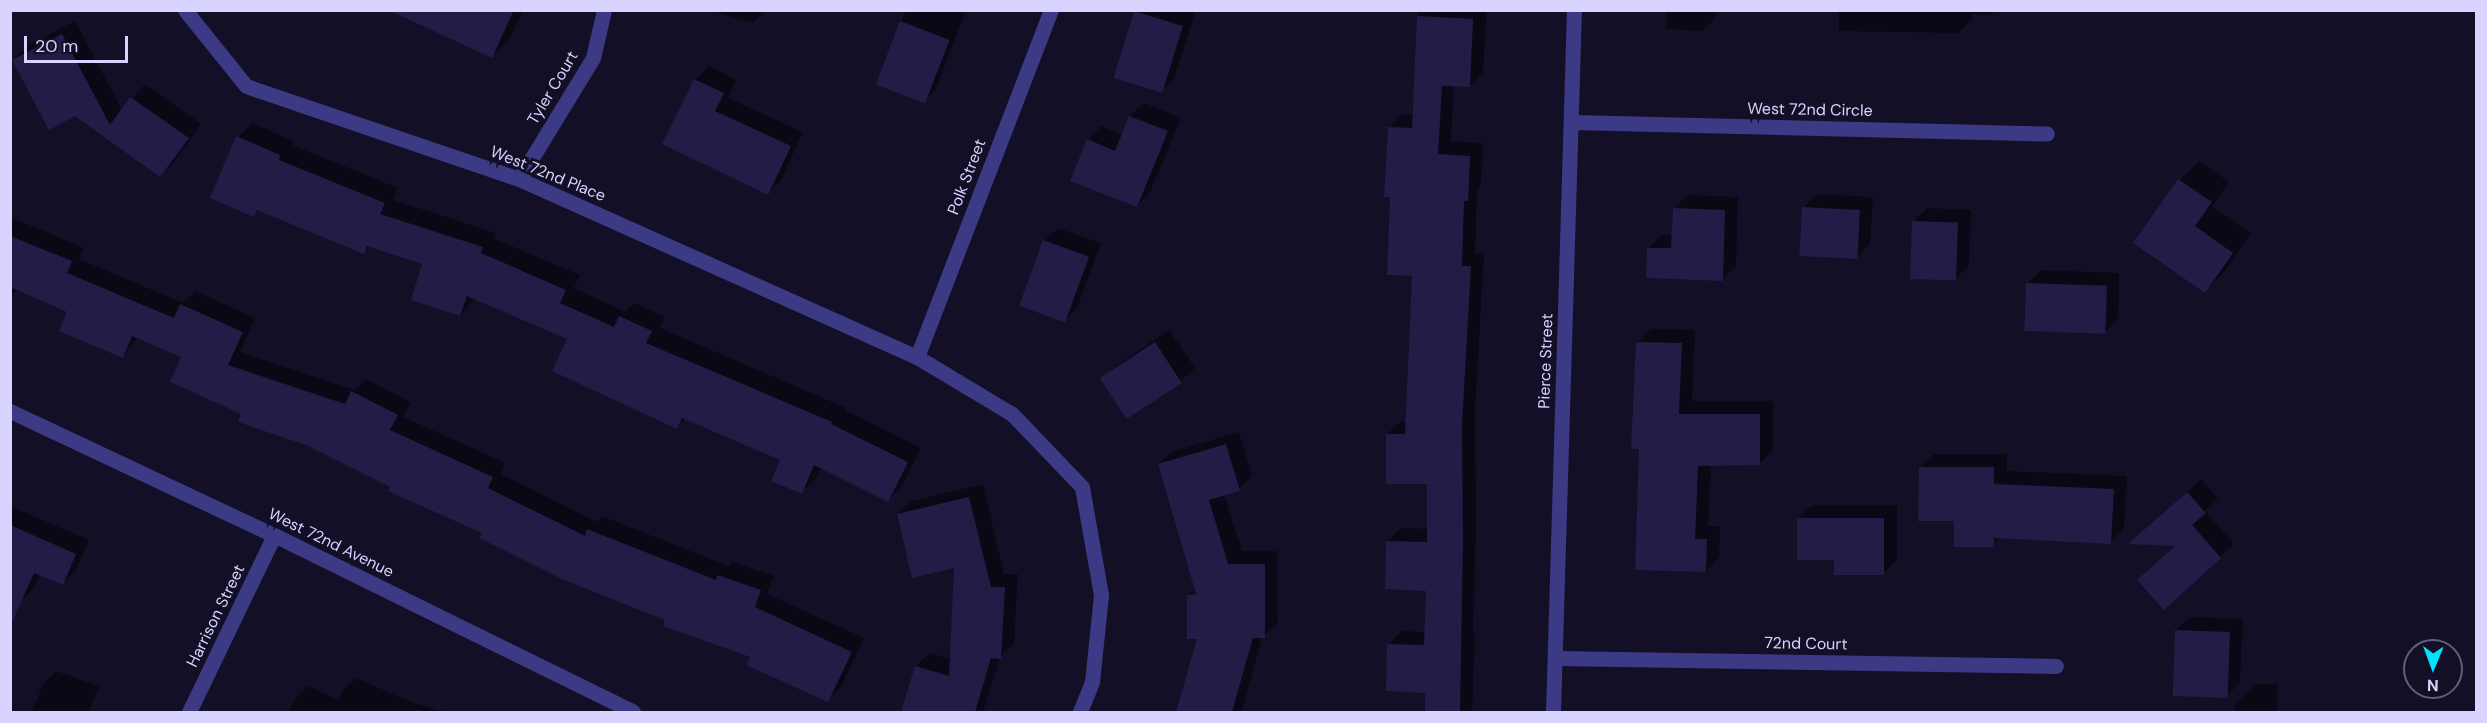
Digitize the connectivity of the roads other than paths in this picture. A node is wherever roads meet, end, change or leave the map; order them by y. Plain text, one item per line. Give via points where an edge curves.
1 (185, 10) edge
2 (604, 10) edge
3 (1051, 10) edge
4 (1574, 10) edge
5 (1572, 122) junction
6 (2047, 134) dead end
7 (519, 179) junction
8 (917, 357) junction
9 (10, 411) edge
10 (274, 535) junction
11 (1555, 658) junction
12 (2056, 666) dead end
13 (189, 712) edge
14 (633, 712) edge
15 (1080, 712) edge
16 (1553, 712) edge

1 - 7 street, West 72nd Place via 246,86
2 - 7 street, Tyler Court via 593,58
3 - 8 street, Polk Street
4 - 5 street, Pierce Street
5 - 6 street, West 72nd Circle
5 - 11 street, Pierce Street
7 - 8 street, West 72nd Place
8 - 15 street, West 72nd Place via 1012,414 1082,487 1101,595 1092,682
9 - 10 street, West 72nd Avenue
10 - 13 street, Harrison Street
10 - 14 street, West 72nd Avenue
11 - 12 street, 72nd Court
11 - 16 street, Pierce Street

